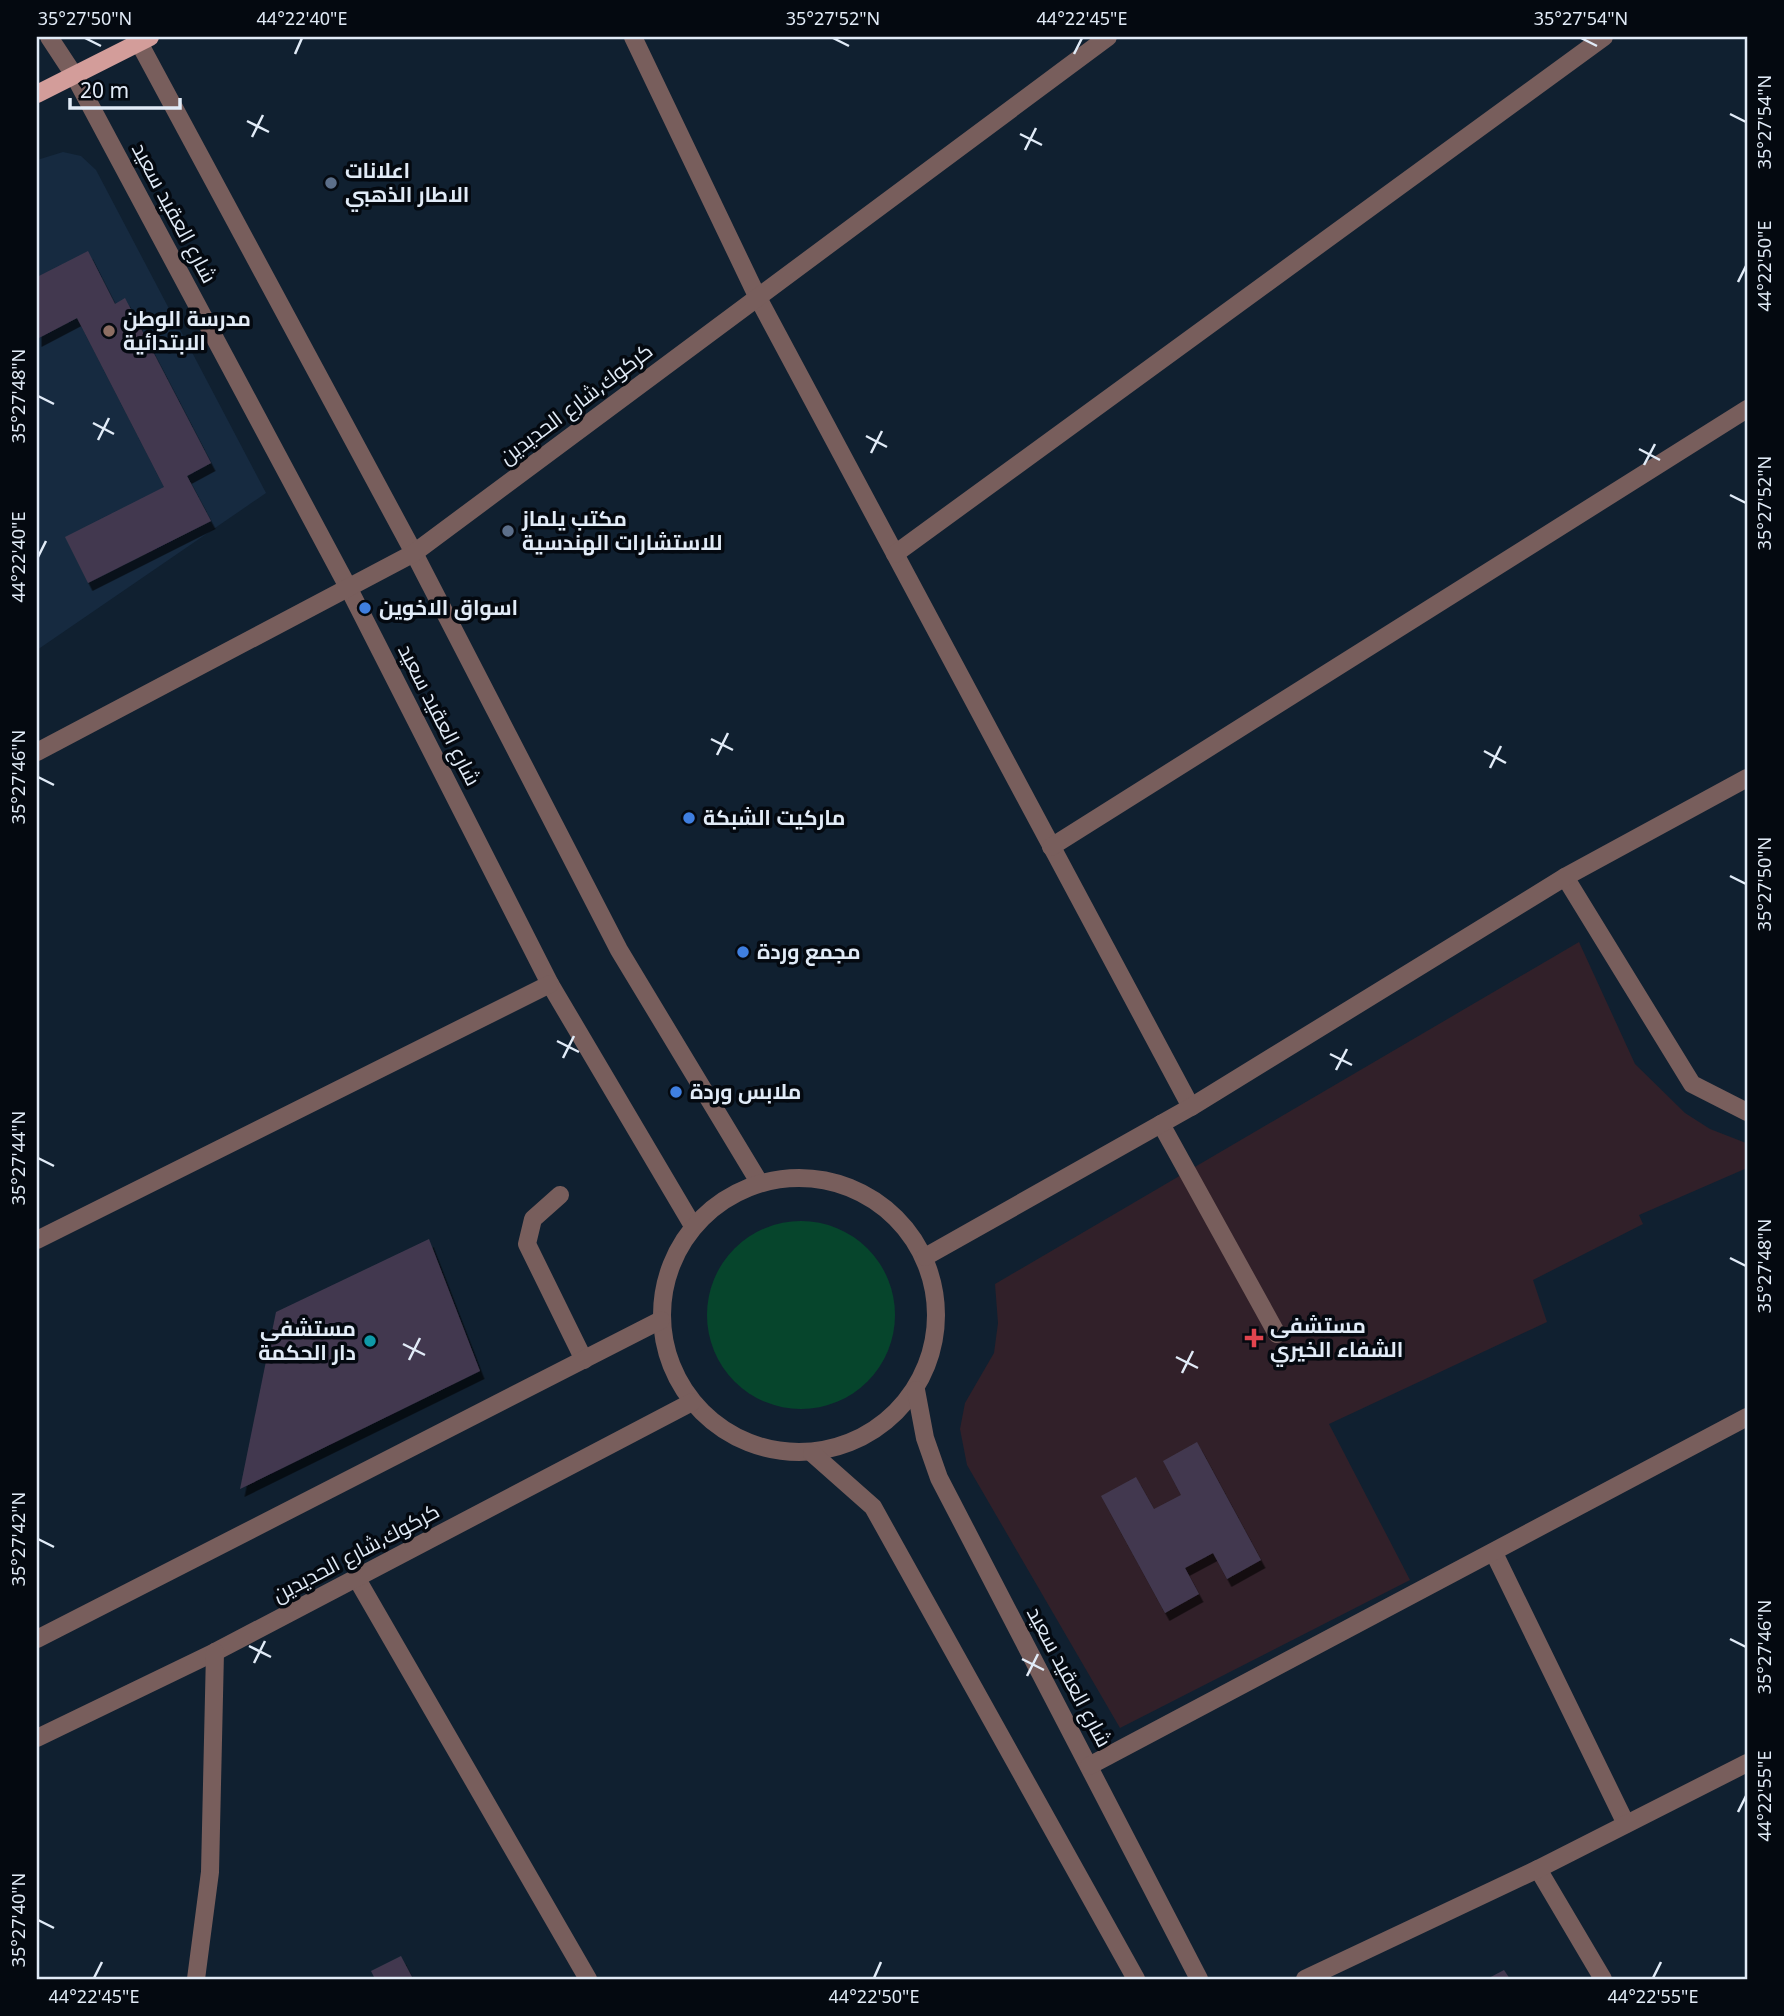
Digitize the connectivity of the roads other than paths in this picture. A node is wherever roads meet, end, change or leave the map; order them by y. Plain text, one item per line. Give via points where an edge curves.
1 (49, 37) edge
2 (633, 37) edge
3 (1108, 37) edge
4 (1604, 37) edge
5 (142, 39) edge
6 (74, 75) junction
7 (37, 94) edge
8 (757, 296) junction
9 (1747, 409) edge
10 (414, 553) junction
11 (895, 554) junction
12 (349, 589) junction
13 (37, 752) edge
14 (1747, 778) edge
15 (1051, 847) junction
16 (1565, 877) junction
17 (550, 984) junction
18 (1191, 1107) junction
19 (1747, 1112) edge
20 (1161, 1124) junction
21 (759, 1182) junction
22 (560, 1195) dead end
23 (693, 1226) junction
24 (37, 1240) edge
25 (925, 1257) junction
26 (661, 1320) junction
27 (1277, 1334) dead end
28 (583, 1360) junction
29 (916, 1390) junction
30 (692, 1402) junction
31 (1747, 1417) edge
32 (812, 1453) junction
33 (1494, 1553) junction
34 (358, 1579) junction
35 (37, 1639) edge
36 (215, 1652) junction
37 (37, 1738) edge
38 (1747, 1763) edge
39 (1089, 1766) junction
40 (1626, 1825) junction
41 (1538, 1869) junction
42 (197, 1979) edge
43 (588, 1979) edge
44 (1136, 1979) edge
45 (1199, 1979) edge
46 (1306, 1979) edge
47 (1603, 1979) edge

1 - 6 street, شارع العقيد سعيد
2 - 8 street
3 - 8 street, كركوك,شارع الحديدين
4 - 11 street
5 - 6 main road
5 - 10 street
6 - 7 main road
6 - 12 street, شارع العقيد سعيد
8 - 10 street, كركوك,شارع الحديدين
8 - 11 street
9 - 15 street
10 - 12 street, كركوك,شارع الحديدين
10 - 21 street via 619,950
11 - 15 street
12 - 13 street, كركوك,شارع الحديدين
12 - 17 street, شارع العقيد سعيد
14 - 16 street
15 - 18 street
16 - 18 street
16 - 19 street via 1692,1084
17 - 23 street, شارع العقيد سعيد
17 - 24 street
18 - 20 street
20 - 25 street
20 - 27 street
21 - 23 street via 723,1200
21 - 25 street via 799,1176 838,1182 874,1198 904,1224
22 - 28 street via 533,1219 527,1244
23 - 26 street via 675,1255 664,1286
25 - 29 street via 938,1301 934,1347
26 - 28 street
26 - 30 street via 670,1363
28 - 35 street
29 - 32 street via 886,1424 850,1444
29 - 39 street, شارع العقيد سعيد via 939,1478
30 - 32 street via 717,1426 746,1442 778,1451
30 - 34 street, كركوك,شارع الحديدين
31 - 33 street
32 - 44 street via 873,1507
33 - 39 street
33 - 40 street
34 - 36 street, كركوك,شارع الحديدين
34 - 43 street
36 - 37 street, كركوك,شارع الحديدين
36 - 42 street via 210,1872
38 - 40 street
39 - 45 street, شارع العقيد سعيد
40 - 41 street
41 - 46 street
41 - 47 street

